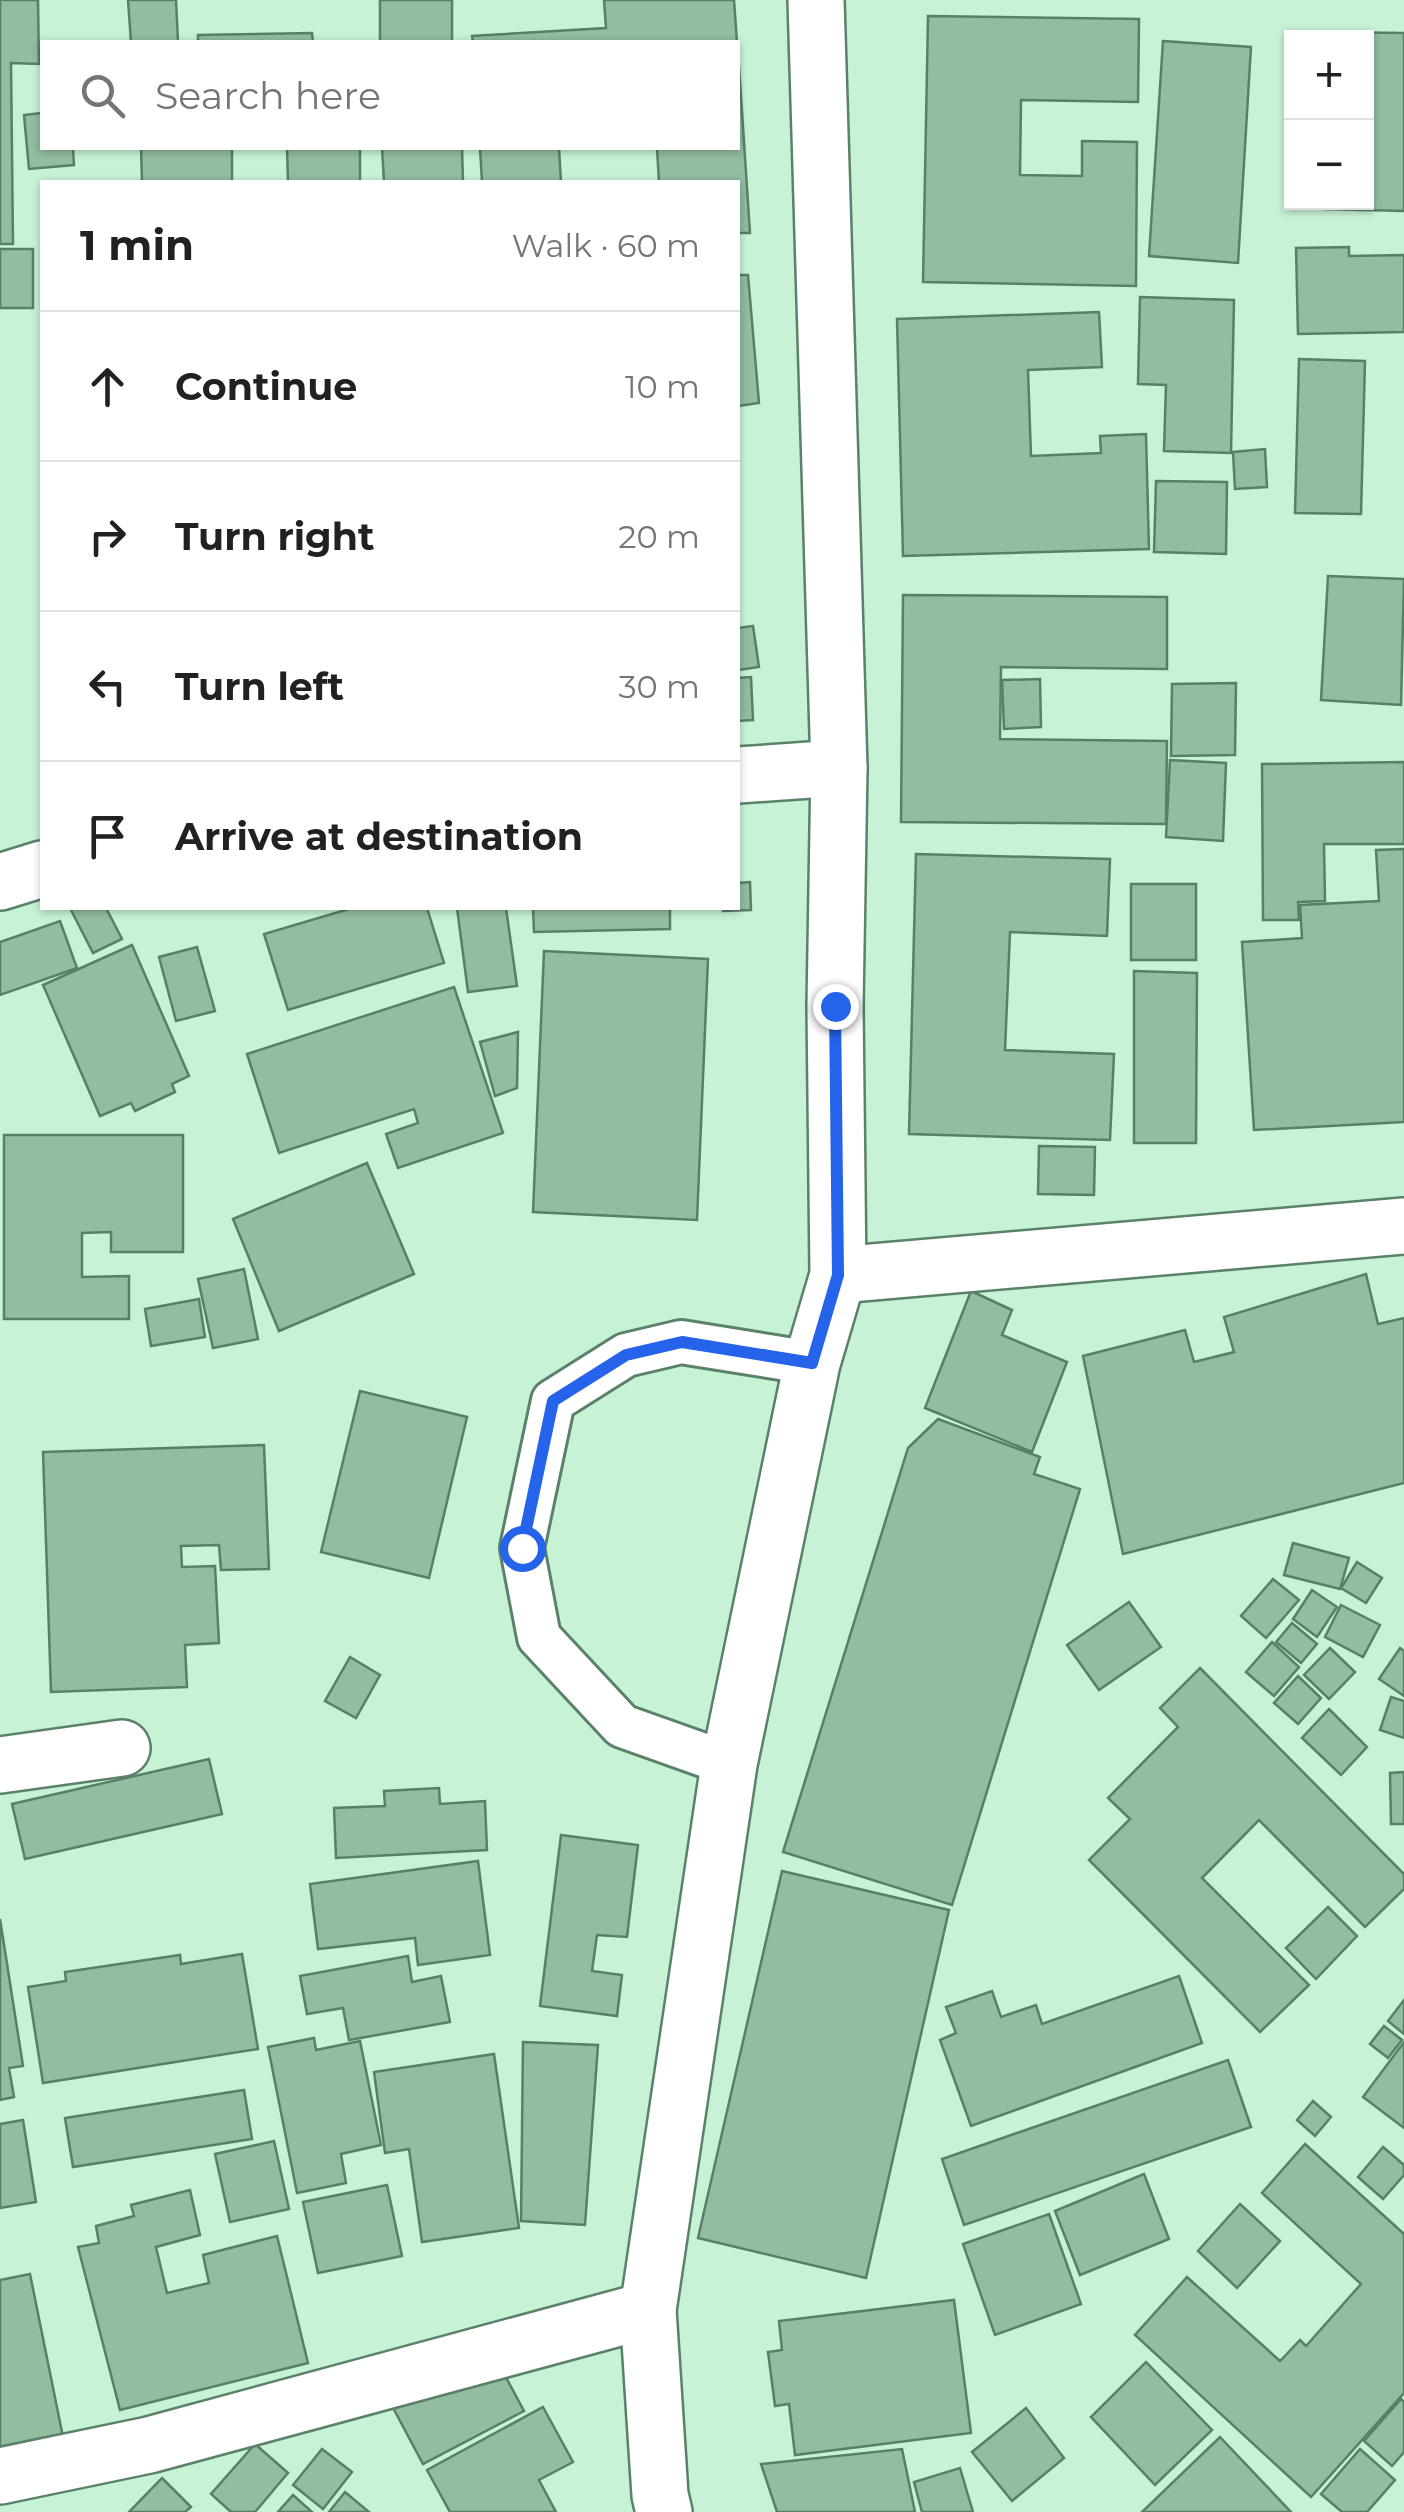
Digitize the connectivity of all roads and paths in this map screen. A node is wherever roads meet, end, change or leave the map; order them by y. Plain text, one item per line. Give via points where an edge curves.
1 (816, 0) edge
2 (839, 768) junction
3 (740, 775) edge
4 (40, 871) edge
5 (0, 882) edge
6 (1404, 1226) edge
7 (838, 1275) junction
8 (812, 1363) junction
9 (122, 1748) dead end
10 (0, 1764) edge
11 (729, 1764) junction
12 (648, 2310) junction
13 (0, 2476) edge
14 (664, 2512) edge

1 - 2 street
2 - 3 street
2 - 7 street
4 - 5 street
6 - 7 street
7 - 8 street
8 - 11 street
8 - 11 lane via 682,1342 626,1355 553,1401 522,1548 540,1637 622,1726
9 - 10 street
11 - 12 street
12 - 13 street via 149,2445
12 - 14 street

